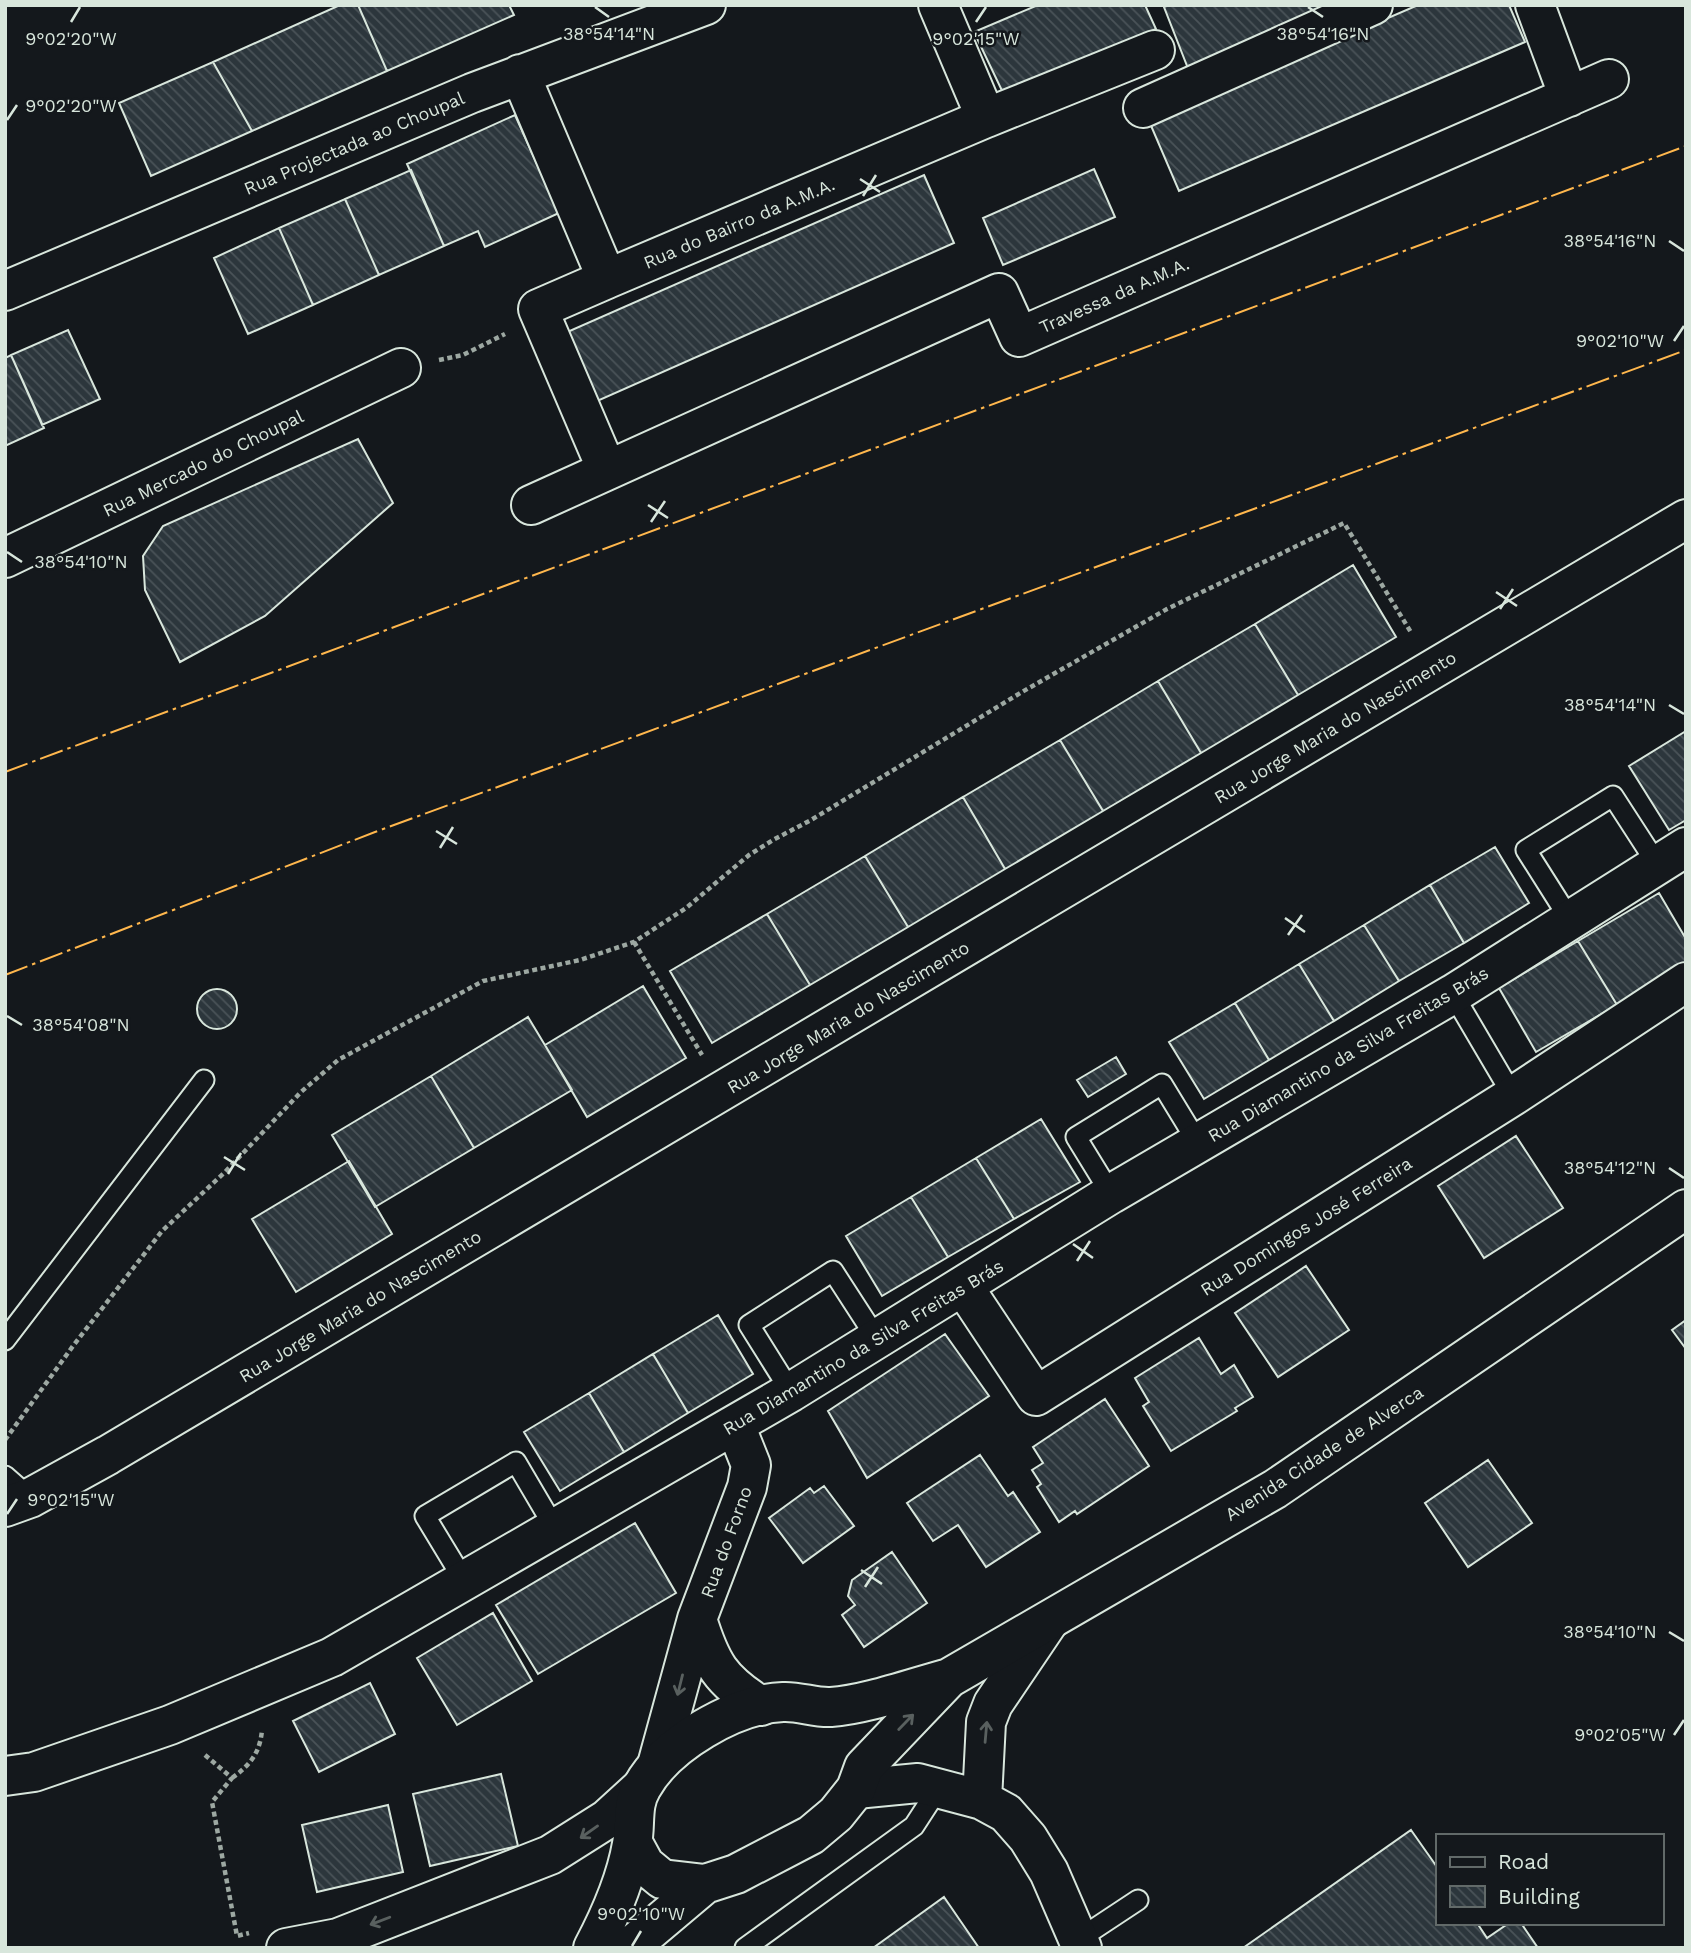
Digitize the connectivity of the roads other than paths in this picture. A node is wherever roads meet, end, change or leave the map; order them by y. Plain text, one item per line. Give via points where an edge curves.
1 (706, 5) edge
2 (938, 5) edge
3 (1373, 5) edge
4 (1535, 5) edge
5 (1155, 50) dead end
6 (520, 74) junction
7 (1609, 79) dead end
8 (1569, 96) junction
9 (1143, 108) dead end
10 (986, 118) junction
11 (607, 279) junction
12 (5, 291) edge
13 (401, 368) dead end
14 (607, 470) junction
15 (531, 505) dead end
16 (1686, 519) edge
17 (5, 558) edge
18 (1671, 855) edge
19 (1569, 918) junction
20 (1686, 982) edge
21 (1452, 993) junction
22 (204, 1080) dead end
23 (1513, 1096) junction
24 (1198, 1143) junction
25 (1111, 1194) junction
26 (1686, 1209) edge
27 (963, 1286) junction
28 (877, 1339) junction
29 (5, 1340) edge
30 (791, 1392) junction
31 (735, 1425) junction
32 (13, 1493) edge
33 (556, 1530) junction
34 (465, 1582) junction
35 (697, 1619) junction
36 (1049, 1620) junction
37 (950, 1678) junction
38 (761, 1706) junction
39 (830, 1707) junction
40 (5, 1776) edge
41 (649, 1777) junction
42 (860, 1778) junction
43 (937, 1789) junction
44 (982, 1800) junction
45 (633, 1843) junction
46 (705, 1884) junction
47 (1138, 1900) dead end
48 (1080, 1943) edge
49 (640, 1944) edge
50 (286, 1948) edge
51 (593, 1948) edge
52 (745, 1948) edge

1 - 6 street, Rua Projectada ao Choupal
2 - 10 street
3 - 9 street
4 - 8 street
5 - 10 street, Rua do Bairro da A.M.A.
6 - 11 street
6 - 12 street, Rua Projectada ao Choupal
7 - 8 street, Travessa da A.M.A.
8 - 14 street, Travessa da A.M.A. via 1019,337 999,293
10 - 11 street, Rua do Bairro da A.M.A.
11 - 14 street, Rua do Bairro da A.M.A. via 538,309
13 - 17 street, Rua Mercado do Choupal
14 - 15 street, Travessa da A.M.A.
16 - 32 street, Rua Jorge Maria do Nascimento via 108,1455
18 - 19 street, Rua Diamantino da Silva Freitas Brás
18 - 19 lane via 1614,796 1526,850
19 - 21 street, Rua Diamantino da Silva Freitas Brás
20 - 23 street, Rua Domingos José Ferreira
21 - 23 lane
21 - 24 street, Rua Diamantino da Silva Freitas Brás
22 - 29 lane
23 - 27 street, Rua Domingos José Ferreira via 1036,1396
24 - 25 street, Rua Diamantino da Silva Freitas Brás
24 - 25 lane via 1162,1084 1076,1137
25 - 27 street, Rua Diamantino da Silva Freitas Brás
26 - 36 street, Avenida Cidade de Alverca via 1275,1489
27 - 28 street, Rua Diamantino da Silva Freitas Brás
28 - 30 street, Rua Diamantino da Silva Freitas Brás
28 - 30 lane via 832,1271 749,1325
30 - 31 street, Rua Diamantino da Silva Freitas Brás
31 - 33 street, Rua Diamantino da Silva Freitas Brás
31 - 35 street, Rua do Forno via 751,1465 747,1487
33 - 34 street, Rua Diamantino da Silva Freitas Brás
33 - 34 lane via 516,1462 425,1516
34 - 40 street, Rua Diamantino da Silva Freitas Brás via 332,1657 170,1725 34,1772
35 - 38 street, Rua do Forno via 709,1658 722,1677
35 -> 41 street, Rua do Forno
36 - 37 street, Avenida Cidade de Alverca
44 -> 36 street via 986,1722 993,1704
37 - 39 street, Avenida Cidade de Alverca
42 -> 37 street, Avenida Cidade de Alverca
38 - 39 street, Avenida Cidade de Alverca via 782,1702
38 - 41 street, Avenida Cidade de Alverca via 681,1742
39 - 42 street via 849,1721 861,1741
41 - 45 street via 632,1816
41 -> 50 street, Avenida Cidade de Alverca via 607,1819 550,1855 338,1938
42 - 43 street
42 - 46 street, Avenida Cidade de Alverca via 836,1814 811,1835 736,1874
43 - 44 street
43 - 52 lane via 914,1826
44 - 48 street via 1006,1813 1028,1838 1049,1872
45 - 46 street, Avenida Cidade de Alverca via 645,1865 662,1879
45 - 51 street via 614,1905
46 - 49 street, Avenida Cidade de Alverca
47 - 48 lane

